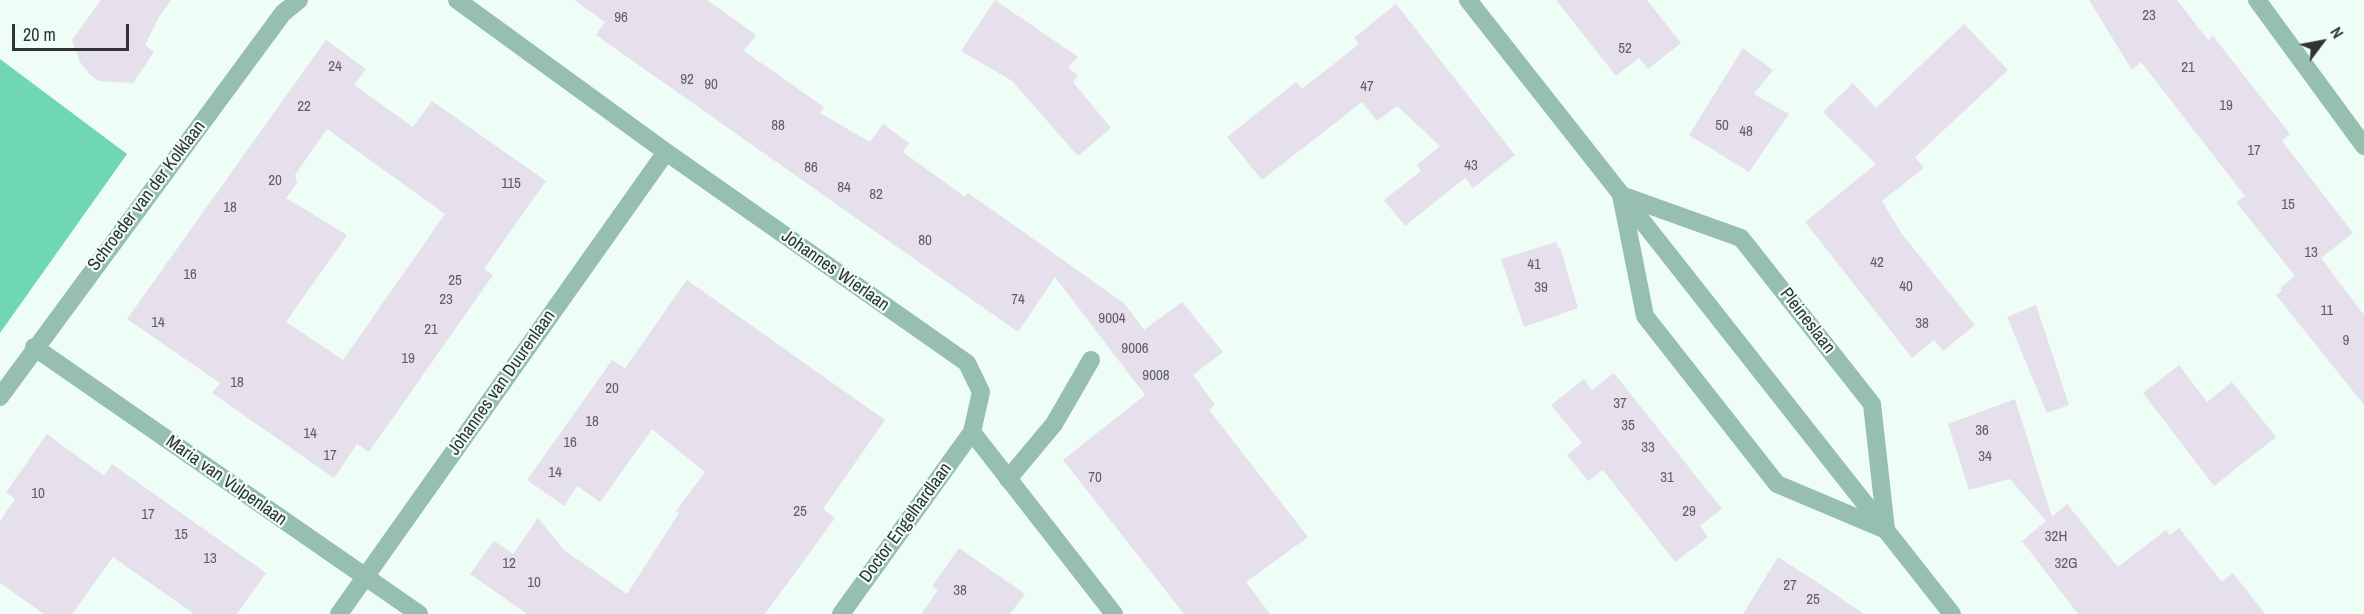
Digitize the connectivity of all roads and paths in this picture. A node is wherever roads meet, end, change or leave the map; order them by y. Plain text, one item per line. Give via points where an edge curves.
1 (298, 0) edge
2 (457, 0) edge
3 (1468, 0) edge
4 (2257, 0) edge
5 (2364, 146) edge
6 (666, 152) junction
7 (1621, 195) junction
8 (34, 347) junction
9 (1091, 360) dead end
10 (0, 397) edge
11 (972, 432) junction
12 (1008, 479) junction
13 (1886, 530) junction
14 (365, 577) junction
15 (339, 614) edge
16 (419, 614) edge
17 (841, 614) edge
18 (1114, 614) edge
19 (1952, 614) edge

1 - 8 street, Schroeder van der Kolklaan via 283,14
2 - 6 street, Johannes Wierlaan
3 - 7 street
4 - 5 street
6 - 11 street, Johannes Wierlaan via 967,363 981,392
6 - 14 street, Johannes van Duurenlaan
7 - 13 street
7 - 13 street via 1644,316 1777,484
7 - 13 street, Pleineslaan via 1741,238 1872,404
8 - 10 street, Schroeder van der Kolklaan
8 - 14 street, Maria van Vulpenlaan
9 - 12 street via 1054,424
11 - 12 street
11 - 17 street, Doctor Engelhardlaan
12 - 18 street
13 - 19 street
14 - 15 street, Johannes van Duurenlaan
14 - 16 street, Maria van Vulpenlaan

